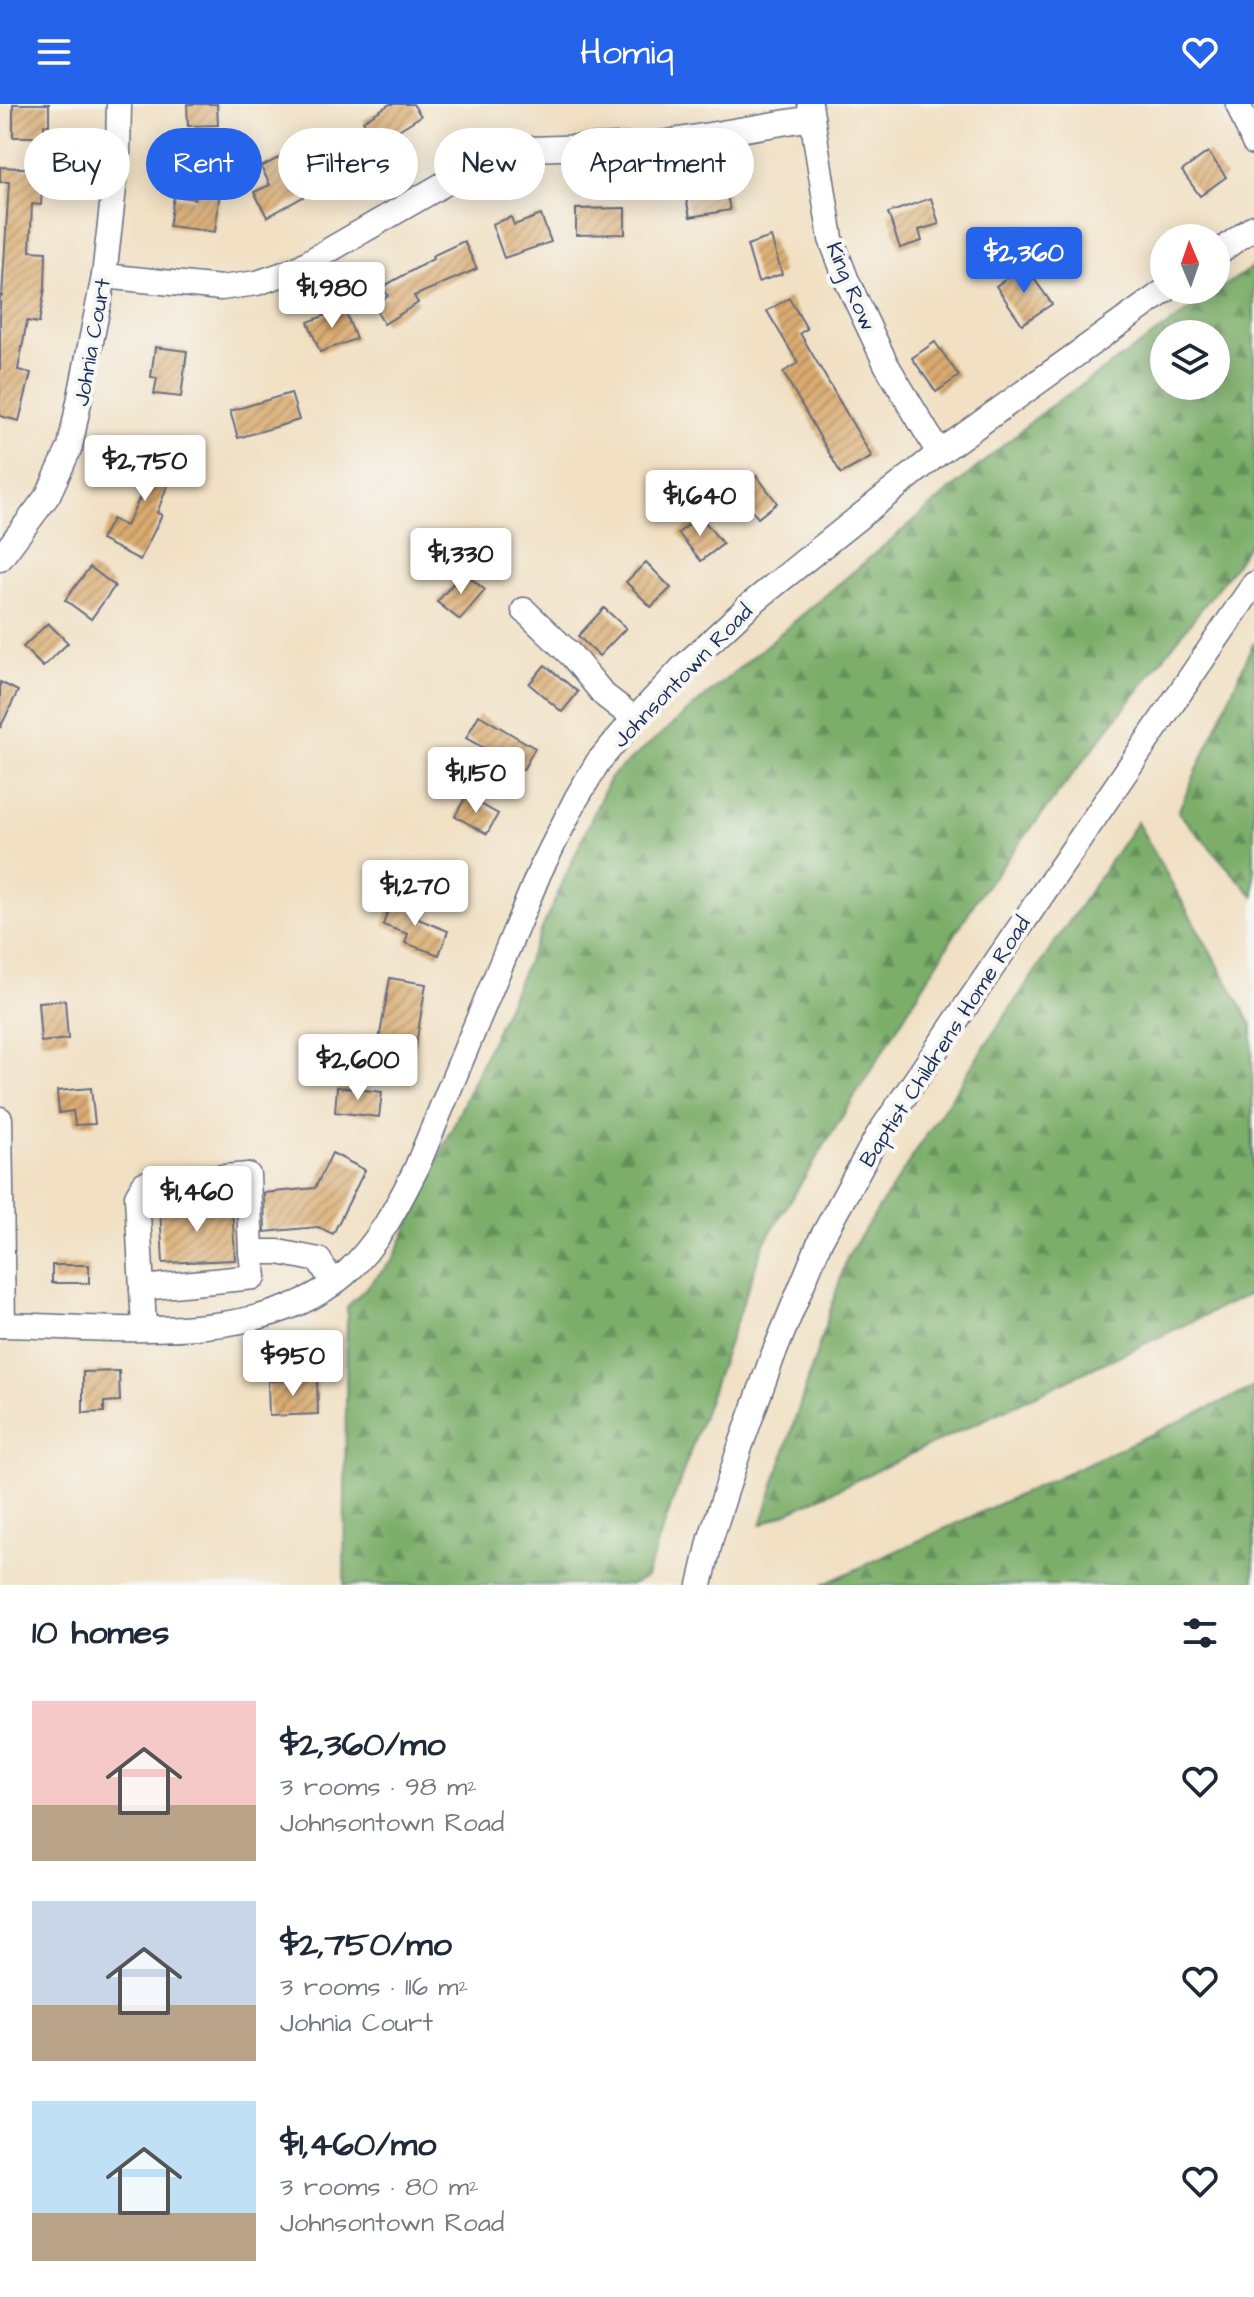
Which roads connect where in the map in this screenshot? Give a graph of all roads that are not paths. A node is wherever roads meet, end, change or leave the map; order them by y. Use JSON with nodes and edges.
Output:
{"nodes":[{"id":1,"x":119,"y":104,"type":"edge"},
{"id":2,"x":1238,"y":104,"type":"edge"},
{"id":3,"x":811,"y":111,"type":"edge"},
{"id":4,"x":1254,"y":143,"type":"edge"},
{"id":5,"x":1254,"y":227,"type":"edge"},
{"id":6,"x":1230,"y":244,"type":"edge"},
{"id":7,"x":104,"y":276,"type":"junction"},
{"id":8,"x":1150,"y":301,"type":"edge"},
{"id":9,"x":939,"y":453,"type":"junction"},
{"id":10,"x":0,"y":559,"type":"edge"},
{"id":11,"x":1254,"y":584,"type":"edge"},
{"id":12,"x":524,"y":610,"type":"dead end"},
{"id":13,"x":635,"y":719,"type":"junction"},
{"id":14,"x":0,"y":1119,"type":"edge"},
{"id":15,"x":251,"y":1252,"type":"junction"},
{"id":16,"x":333,"y":1283,"type":"junction"},
{"id":17,"x":142,"y":1288,"type":"junction"},
{"id":18,"x":1,"y":1325,"type":"edge"},
{"id":19,"x":144,"y":1327,"type":"junction"},
{"id":20,"x":700,"y":1585,"type":"edge"}],
"edges":[{"from":1,"to":7,"type":"street","name":"Johnia Court"},
{"from":2,"to":4,"type":"street"},
{"from":3,"to":7,"type":"street"},
{"from":3,"to":9,"type":"street","name":"King Row"},
{"from":5,"to":6,"type":"street"},
{"from":7,"to":10,"type":"street","name":"Johnia Court"},
{"from":8,"to":9,"type":"street","name":"Johnsontown Road"},
{"from":9,"to":13,"type":"street","name":"Johnsontown Road"},
{"from":11,"to":20,"type":"street","name":"Baptist Childrens Home Road"},
{"from":12,"to":13,"type":"street"},
{"from":13,"to":16,"type":"street","name":"Johnsontown Road"},
{"from":14,"to":18,"type":"street"},
{"from":15,"to":16,"type":"street"},
{"from":15,"to":17,"type":"street"},
{"from":15,"to":17,"type":"street"},
{"from":16,"to":19,"type":"street","name":"Johnsontown Road"},
{"from":17,"to":19,"type":"street"},
{"from":18,"to":19,"type":"street","name":"Johnsontown Road"}]}
